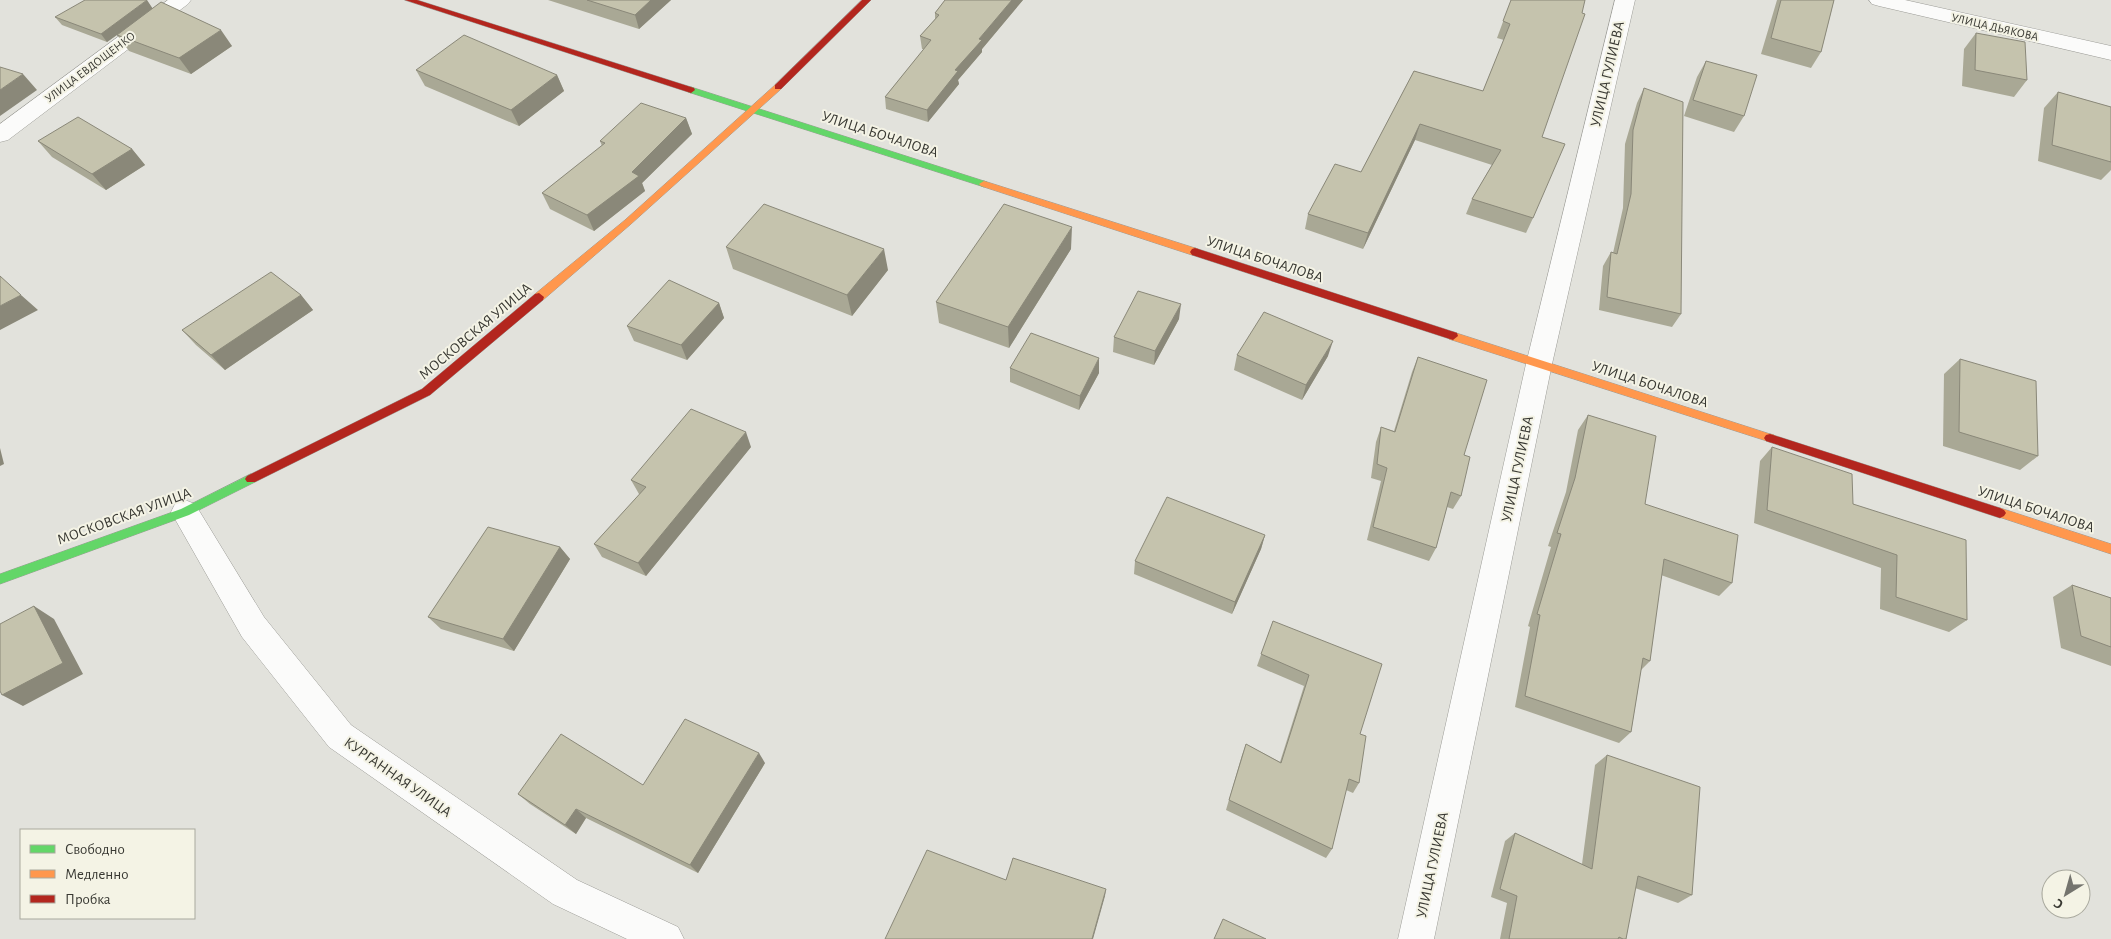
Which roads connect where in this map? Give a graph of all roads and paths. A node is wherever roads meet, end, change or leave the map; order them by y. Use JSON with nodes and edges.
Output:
{"nodes":[{"id":1,"x":181,"y":0,"type":"edge"},
{"id":2,"x":409,"y":0,"type":"edge"},
{"id":3,"x":867,"y":0,"type":"edge"},
{"id":4,"x":1625,"y":0,"type":"edge"},
{"id":5,"x":1879,"y":0,"type":"edge"},
{"id":6,"x":2111,"y":53,"type":"edge"},
{"id":7,"x":755,"y":110,"type":"junction"},
{"id":8,"x":0,"y":135,"type":"edge"},
{"id":9,"x":1539,"y":364,"type":"junction"},
{"id":10,"x":185,"y":512,"type":"junction"},
{"id":11,"x":2111,"y":549,"type":"edge"},
{"id":12,"x":0,"y":579,"type":"edge"},
{"id":13,"x":666,"y":939,"type":"edge"},
{"id":14,"x":1416,"y":939,"type":"edge"}],
"edges":[{"from":1,"to":8,"type":"street","name":"УЛИЦА ЕВДОЩЕНКО"},
{"from":2,"to":7,"type":"street","name":"УЛИЦА БОЧАЛОВА"},
{"from":3,"to":7,"type":"street","name":"МОСКОВСКАЯ УЛИЦА"},
{"from":4,"to":9,"type":"street","name":"УЛИЦА ГУЛИЕВА"},
{"from":5,"to":6,"type":"street","name":"УЛИЦА ДЬЯКОВА"},
{"from":7,"to":9,"type":"street","name":"УЛИЦА БОЧАЛОВА"},
{"from":7,"to":10,"type":"street","name":"МОСКОВСКАЯ УЛИЦА"},
{"from":9,"to":11,"type":"street","name":"УЛИЦА БОЧАЛОВА"},
{"from":9,"to":14,"type":"street","name":"УЛИЦА ГУЛИЕВА"},
{"from":10,"to":12,"type":"street","name":"МОСКОВСКАЯ УЛИЦА"},
{"from":10,"to":13,"type":"street","name":"КУРГАННАЯ УЛИЦА"}]}
